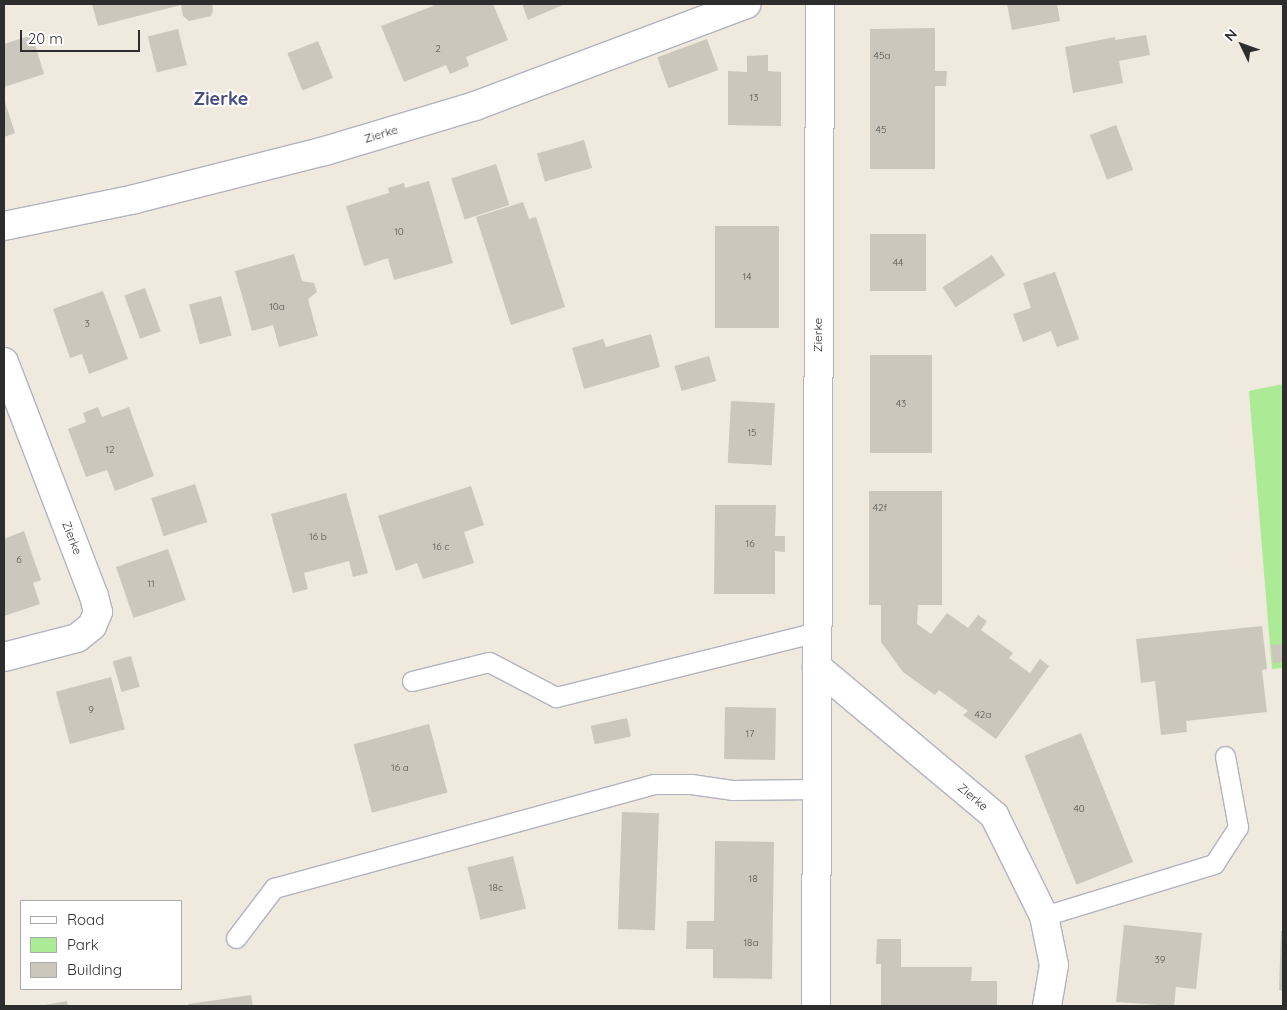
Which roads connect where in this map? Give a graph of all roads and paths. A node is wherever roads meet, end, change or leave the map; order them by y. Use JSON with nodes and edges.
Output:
{"nodes":[{"id":1,"x":746,"y":4,"type":"edge"},
{"id":2,"x":820,"y":4,"type":"edge"},
{"id":3,"x":4,"y":226,"type":"edge"},
{"id":4,"x":4,"y":362,"type":"edge"},
{"id":5,"x":817,"y":632,"type":"junction"},
{"id":6,"x":4,"y":657,"type":"edge"},
{"id":7,"x":817,"y":667,"type":"junction"},
{"id":8,"x":412,"y":681,"type":"dead end"},
{"id":9,"x":1225,"y":756,"type":"dead end"},
{"id":10,"x":816,"y":789,"type":"junction"},
{"id":11,"x":1044,"y":916,"type":"junction"},
{"id":12,"x":236,"y":938,"type":"dead end"},
{"id":13,"x":816,"y":1006,"type":"edge"},
{"id":14,"x":1047,"y":1006,"type":"edge"}],
"edges":[{"from":1,"to":3,"type":"street","name":"Zierke"},
{"from":2,"to":5,"type":"street","name":"Zierke"},
{"from":4,"to":6,"type":"street","name":"Zierke"},
{"from":5,"to":7,"type":"street","name":"Zierke"},
{"from":5,"to":8,"type":"lane"},
{"from":7,"to":10,"type":"street","name":"Zierke"},
{"from":7,"to":11,"type":"street","name":"Zierke"},
{"from":9,"to":11,"type":"lane"},
{"from":10,"to":12,"type":"lane"},
{"from":10,"to":13,"type":"street","name":"Zierke"},
{"from":11,"to":14,"type":"street","name":"Zierke"}]}
